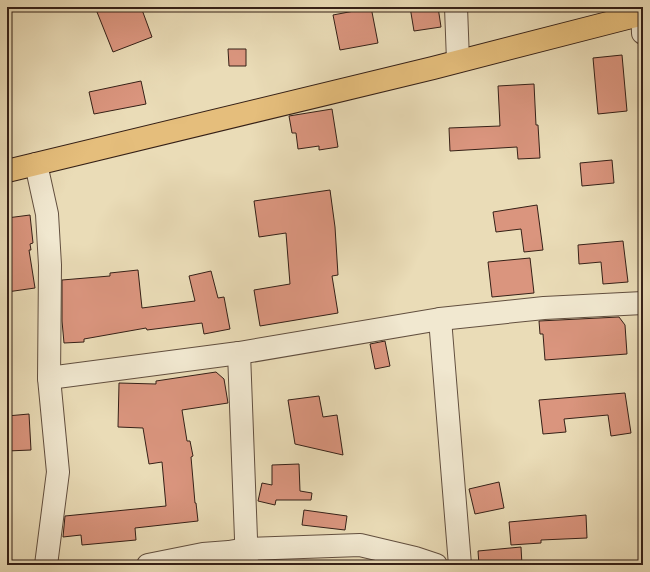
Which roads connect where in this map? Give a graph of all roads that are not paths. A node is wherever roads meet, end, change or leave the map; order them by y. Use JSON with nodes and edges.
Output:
{"nodes":[{"id":1,"x":456,"y":7,"type":"edge"},
{"id":2,"x":642,"y":7,"type":"edge"},
{"id":3,"x":643,"y":14,"type":"edge"},
{"id":4,"x":643,"y":34,"type":"edge"},
{"id":5,"x":458,"y":62,"type":"junction"},
{"id":6,"x":36,"y":164,"type":"junction"},
{"id":7,"x":7,"y":171,"type":"edge"},
{"id":8,"x":643,"y":303,"type":"edge"},
{"id":9,"x":440,"y":319,"type":"junction"},
{"id":10,"x":239,"y":353,"type":"junction"},
{"id":11,"x":49,"y":378,"type":"junction"},
{"id":12,"x":247,"y":557,"type":"edge"},
{"id":13,"x":46,"y":565,"type":"edge"},
{"id":14,"x":148,"y":565,"type":"edge"},
{"id":15,"x":436,"y":565,"type":"edge"},
{"id":16,"x":460,"y":565,"type":"edge"}],
"edges":[{"from":1,"to":5,"type":"street"},
{"from":2,"to":3,"type":"street"},
{"from":3,"to":4,"type":"street"},
{"from":3,"to":5,"type":"main road"},
{"from":5,"to":6,"type":"main road"},
{"from":6,"to":7,"type":"main road"},
{"from":6,"to":11,"type":"street"},
{"from":8,"to":9,"type":"street"},
{"from":9,"to":10,"type":"street"},
{"from":9,"to":16,"type":"street"},
{"from":10,"to":11,"type":"street"},
{"from":10,"to":12,"type":"street"},
{"from":11,"to":13,"type":"street"},
{"from":12,"to":14,"type":"street"},
{"from":12,"to":15,"type":"street"}]}
